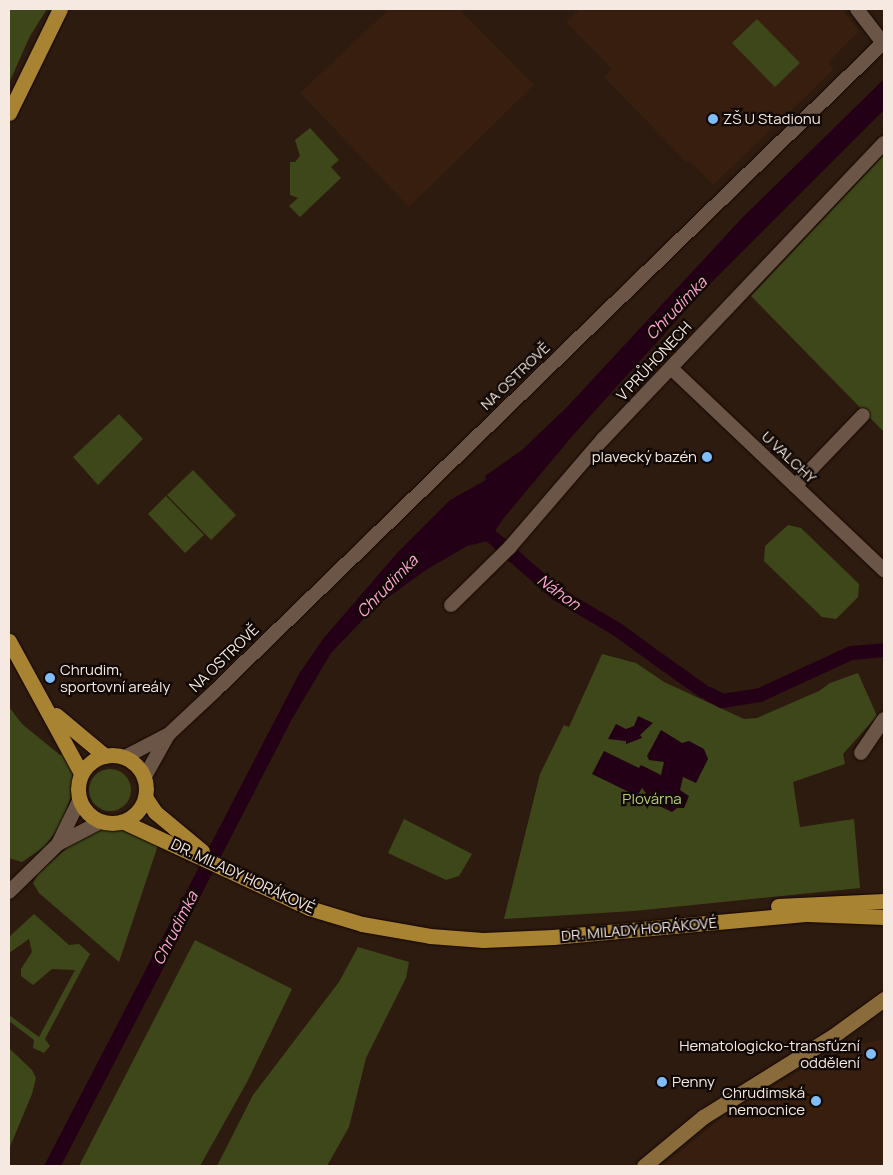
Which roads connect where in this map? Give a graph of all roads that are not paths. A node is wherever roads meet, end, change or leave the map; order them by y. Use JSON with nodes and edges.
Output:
{"nodes":[{"id":1,"x":60,"y":9,"type":"edge"},
{"id":2,"x":857,"y":9,"type":"edge"},
{"id":3,"x":884,"y":42,"type":"edge"},
{"id":4,"x":9,"y":112,"type":"edge"},
{"id":5,"x":884,"y":143,"type":"edge"},
{"id":6,"x":670,"y":368,"type":"junction"},
{"id":7,"x":863,"y":415,"type":"dead end"},
{"id":8,"x":795,"y":486,"type":"junction"},
{"id":9,"x":884,"y":570,"type":"edge"},
{"id":10,"x":451,"y":605,"type":"dead end"},
{"id":11,"x":9,"y":642,"type":"edge"},
{"id":12,"x":48,"y":707,"type":"junction"},
{"id":13,"x":884,"y":719,"type":"edge"},
{"id":14,"x":168,"y":734,"type":"junction"},
{"id":15,"x":861,"y":753,"type":"dead end"},
{"id":16,"x":105,"y":756,"type":"junction"},
{"id":17,"x":125,"y":757,"type":"junction"},
{"id":18,"x":81,"y":773,"type":"junction"},
{"id":19,"x":144,"y":778,"type":"junction"},
{"id":20,"x":145,"y":798,"type":"junction"},
{"id":21,"x":79,"y":801,"type":"junction"},
{"id":22,"x":100,"y":822,"type":"junction"},
{"id":23,"x":124,"y":822,"type":"junction"},
{"id":24,"x":181,"y":841,"type":"junction"},
{"id":25,"x":58,"y":844,"type":"junction"},
{"id":26,"x":9,"y":892,"type":"edge"},
{"id":27,"x":884,"y":901,"type":"edge"},
{"id":28,"x":884,"y":918,"type":"edge"},
{"id":29,"x":395,"y":931,"type":"junction"},
{"id":30,"x":884,"y":999,"type":"edge"},
{"id":31,"x":644,"y":1166,"type":"edge"}],
"edges":[{"from":1,"to":4,"type":"main road"},
{"from":2,"to":3,"type":"street"},
{"from":3,"to":14,"type":"street","name":"NA OSTROVĚ"},
{"from":5,"to":6,"type":"street","name":"V PRŮHONECH"},
{"from":6,"to":8,"type":"street","name":"U VALCHY"},
{"from":6,"to":10,"type":"street","name":"V PRŮHONECH"},
{"from":7,"to":8,"type":"street"},
{"from":8,"to":9,"type":"street","name":"U VALCHY"},
{"from":11,"to":12,"type":"main road"},
{"from":12,"to":16,"type":"main road"},
{"from":12,"to":18,"type":"main road"},
{"from":13,"to":15,"type":"street"},
{"from":14,"to":17,"type":"street","name":"NA OSTROVĚ"},
{"from":14,"to":19,"type":"street","name":"NA OSTROVĚ"},
{"from":16,"to":17,"type":"main road"},
{"from":16,"to":18,"type":"main road"},
{"from":17,"to":19,"type":"main road"},
{"from":18,"to":21,"type":"main road"},
{"from":19,"to":20,"type":"main road"},
{"from":20,"to":23,"type":"main road"},
{"from":20,"to":24,"type":"main road","name":"DR. MILADY HORÁKOVÉ"},
{"from":21,"to":22,"type":"main road"},
{"from":21,"to":25,"type":"street"},
{"from":22,"to":23,"type":"main road"},
{"from":22,"to":25,"type":"street"},
{"from":23,"to":24,"type":"main road","name":"DR. MILADY HORÁKOVÉ"},
{"from":24,"to":29,"type":"main road","name":"DR. MILADY HORÁKOVÉ"},
{"from":25,"to":26,"type":"street"},
{"from":27,"to":29,"type":"main road","name":"DR. MILADY HORÁKOVÉ"},
{"from":28,"to":29,"type":"main road","name":"DR. MILADY HORÁKOVÉ"},
{"from":30,"to":31,"type":"street"}]}
